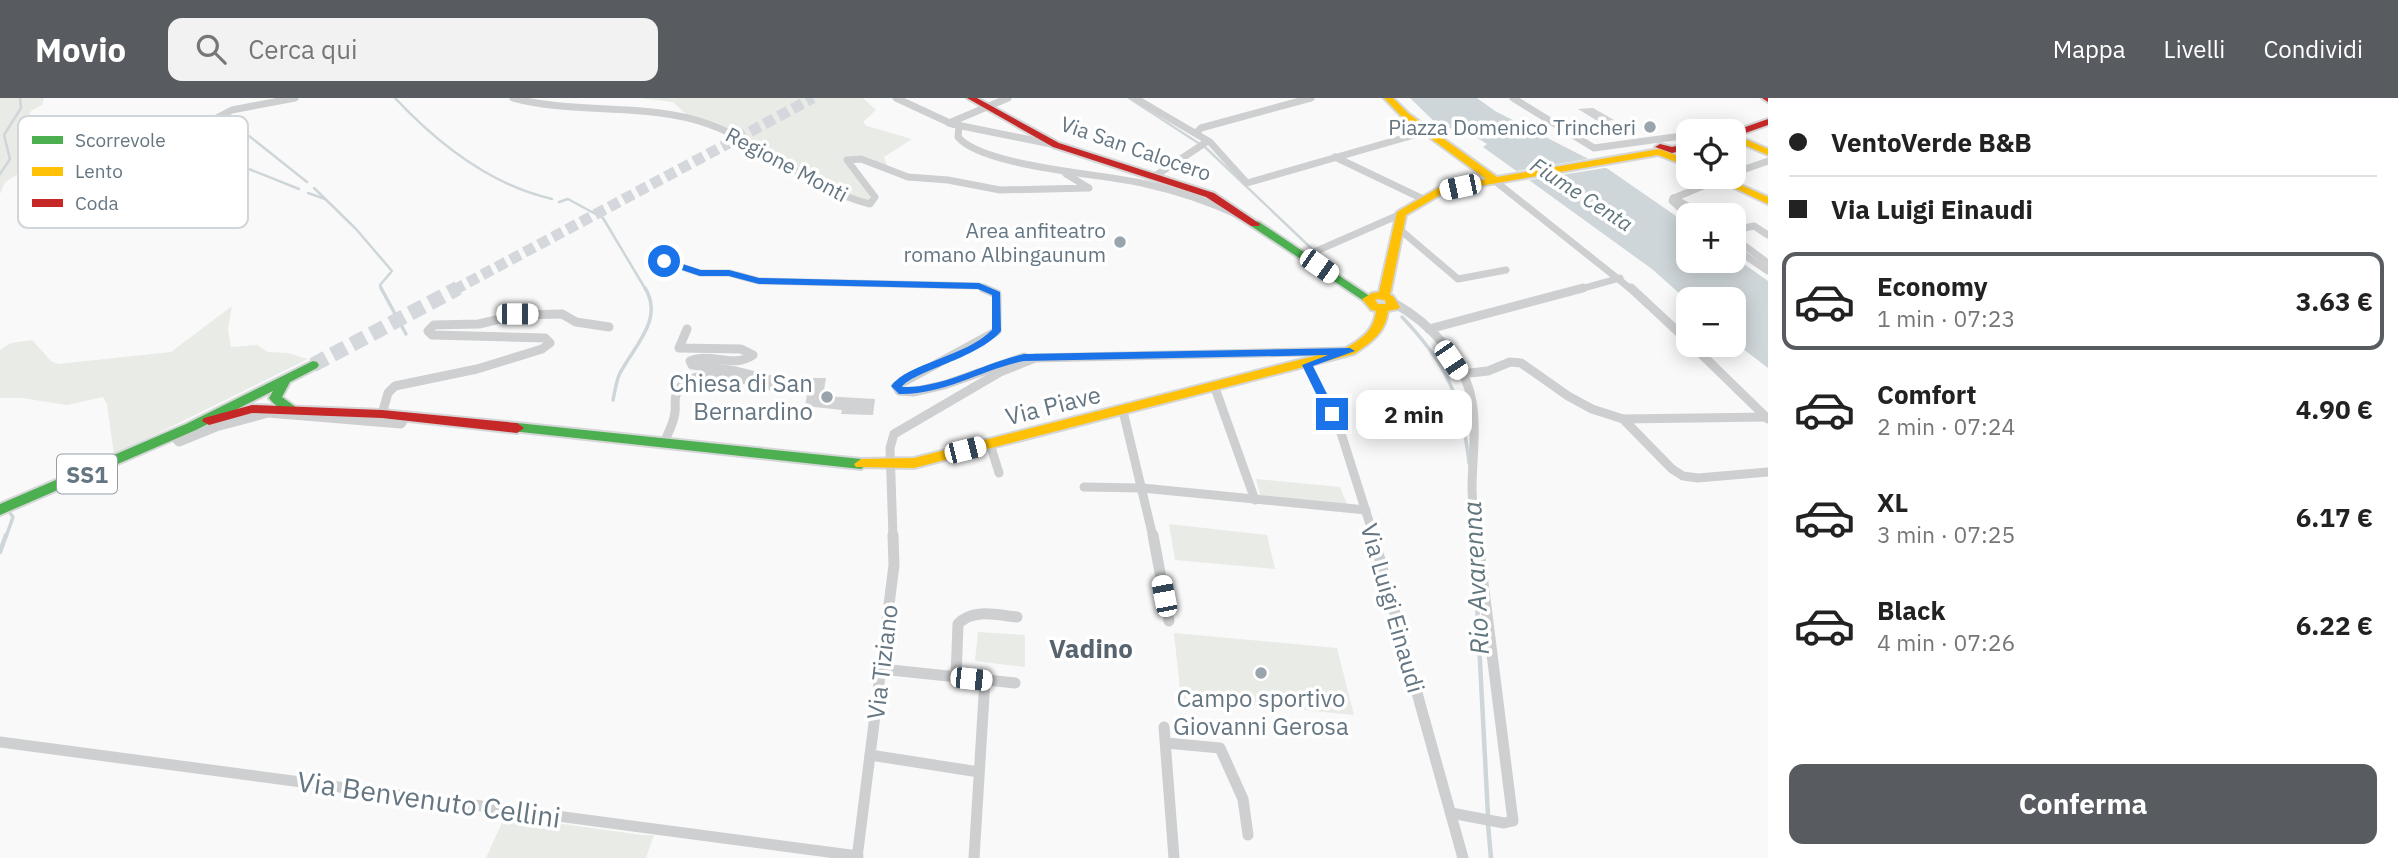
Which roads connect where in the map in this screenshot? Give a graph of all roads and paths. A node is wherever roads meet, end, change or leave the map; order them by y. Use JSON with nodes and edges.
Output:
{"nodes":[{"id":1,"x":295,"y":98,"type":"edge"},
{"id":2,"x":513,"y":98,"type":"edge"},
{"id":3,"x":896,"y":98,"type":"edge"},
{"id":4,"x":971,"y":98,"type":"edge"},
{"id":5,"x":1008,"y":98,"type":"edge"},
{"id":6,"x":1135,"y":98,"type":"edge"},
{"id":7,"x":1311,"y":98,"type":"edge"},
{"id":8,"x":1388,"y":98,"type":"edge"},
{"id":9,"x":1513,"y":98,"type":"edge"},
{"id":10,"x":986,"y":107,"type":"junction"},
{"id":11,"x":220,"y":116,"type":"edge"},
{"id":12,"x":949,"y":122,"type":"junction"},
{"id":13,"x":1768,"y":122,"type":"edge"},
{"id":14,"x":959,"y":126,"type":"junction"},
{"id":15,"x":1428,"y":131,"type":"junction"},
{"id":16,"x":1746,"y":132,"type":"edge"},
{"id":17,"x":1196,"y":133,"type":"junction"},
{"id":18,"x":1676,"y":142,"type":"edge"},
{"id":19,"x":1746,"y":142,"type":"edge"},
{"id":20,"x":1205,"y":143,"type":"dead end"},
{"id":21,"x":1056,"y":145,"type":"junction"},
{"id":22,"x":1676,"y":147,"type":"edge"},
{"id":23,"x":1662,"y":149,"type":"junction"},
{"id":24,"x":1768,"y":152,"type":"edge"},
{"id":25,"x":1335,"y":157,"type":"junction"},
{"id":26,"x":1676,"y":157,"type":"edge"},
{"id":27,"x":1768,"y":161,"type":"edge"},
{"id":28,"x":1746,"y":169,"type":"edge"},
{"id":29,"x":1069,"y":172,"type":"junction"},
{"id":30,"x":1155,"y":176,"type":"junction"},
{"id":31,"x":1502,"y":180,"type":"junction"},
{"id":32,"x":1693,"y":189,"type":"edge"},
{"id":33,"x":1743,"y":189,"type":"edge"},
{"id":34,"x":1674,"y":198,"type":"junction"},
{"id":35,"x":1423,"y":199,"type":"junction"},
{"id":36,"x":1768,"y":201,"type":"edge"},
{"id":37,"x":1683,"y":203,"type":"edge"},
{"id":38,"x":1676,"y":205,"type":"edge"},
{"id":39,"x":1242,"y":215,"type":"junction"},
{"id":40,"x":1399,"y":221,"type":"junction"},
{"id":41,"x":1746,"y":228,"type":"edge"},
{"id":42,"x":1768,"y":235,"type":"edge"},
{"id":43,"x":1746,"y":247,"type":"edge"},
{"id":44,"x":1305,"y":256,"type":"junction"},
{"id":45,"x":1746,"y":256,"type":"edge"},
{"id":46,"x":664,"y":261,"type":"dead end"},
{"id":47,"x":1768,"y":263,"type":"edge"},
{"id":48,"x":1506,"y":270,"type":"dead end"},
{"id":49,"x":1768,"y":271,"type":"edge"},
{"id":50,"x":1620,"y":278,"type":"junction"},
{"id":51,"x":1387,"y":303,"type":"junction"},
{"id":52,"x":609,"y":327,"type":"dead end"},
{"id":53,"x":687,"y":329,"type":"dead end"},
{"id":54,"x":1429,"y":329,"type":"junction"},
{"id":55,"x":1676,"y":330,"type":"edge"},
{"id":56,"x":1350,"y":351,"type":"junction"},
{"id":57,"x":1704,"y":357,"type":"edge"},
{"id":58,"x":1035,"y":358,"type":"junction"},
{"id":59,"x":313,"y":365,"type":"tunnel mouth"},
{"id":60,"x":1307,"y":365,"type":"junction"},
{"id":61,"x":1461,"y":374,"type":"junction"},
{"id":62,"x":285,"y":380,"type":"junction"},
{"id":63,"x":1215,"y":388,"type":"junction"},
{"id":64,"x":295,"y":409,"type":"junction"},
{"id":65,"x":1123,"y":411,"type":"junction"},
{"id":66,"x":382,"y":414,"type":"junction"},
{"id":67,"x":406,"y":416,"type":"junction"},
{"id":68,"x":1767,"y":418,"type":"edge"},
{"id":69,"x":1623,"y":419,"type":"junction"},
{"id":70,"x":191,"y":427,"type":"junction"},
{"id":71,"x":173,"y":435,"type":"junction"},
{"id":72,"x":664,"y":443,"type":"junction"},
{"id":73,"x":990,"y":444,"type":"junction"},
{"id":74,"x":892,"y":465,"type":"junction"},
{"id":75,"x":1768,"y":472,"type":"edge"},
{"id":76,"x":999,"y":473,"type":"dead end"},
{"id":77,"x":1084,"y":487,"type":"dead end"},
{"id":78,"x":1142,"y":488,"type":"junction"},
{"id":79,"x":1255,"y":500,"type":"junction"},
{"id":80,"x":0,"y":510,"type":"edge"},
{"id":81,"x":1366,"y":510,"type":"junction"},
{"id":82,"x":1017,"y":617,"type":"dead end"},
{"id":83,"x":1169,"y":621,"type":"dead end"},
{"id":84,"x":881,"y":669,"type":"junction"},
{"id":85,"x":956,"y":677,"type":"junction"},
{"id":86,"x":985,"y":680,"type":"junction"},
{"id":87,"x":1015,"y":683,"type":"dead end"},
{"id":88,"x":1164,"y":727,"type":"dead end"},
{"id":89,"x":0,"y":742,"type":"edge"},
{"id":90,"x":1166,"y":743,"type":"junction"},
{"id":91,"x":870,"y":755,"type":"junction"},
{"id":92,"x":979,"y":772,"type":"junction"},
{"id":93,"x":1457,"y":814,"type":"junction"},
{"id":94,"x":1248,"y":835,"type":"dead end"},
{"id":95,"x":857,"y":857,"type":"edge"},
{"id":96,"x":974,"y":858,"type":"edge"},
{"id":97,"x":1174,"y":858,"type":"edge"},
{"id":98,"x":1464,"y":858,"type":"edge"}],
"edges":[{"from":1,"to":11,"type":"street"},
{"from":2,"to":29,"type":"street","name":"Regione Monti"},
{"from":3,"to":12,"type":"street"},
{"from":4,"to":10,"type":"main road","name":"Via San Calocero"},
{"from":5,"to":10,"type":"street"},
{"from":6,"to":17,"type":"street"},
{"from":7,"to":17,"type":"street"},
{"from":8,"to":15,"type":"main road"},
{"from":9,"to":23,"type":"street"},
{"from":10,"to":12,"type":"street"},
{"from":10,"to":21,"type":"main road","name":"Via San Calocero"},
{"from":12,"to":14,"type":"street"},
{"from":13,"to":16,"type":"main road"},
{"from":14,"to":21,"type":"street"},
{"from":14,"to":29,"type":"street"},
{"from":15,"to":25,"type":"street"},
{"from":15,"to":31,"type":"main road"},
{"from":17,"to":25,"type":"street"},
{"from":18,"to":23,"type":"street"},
{"from":19,"to":24,"type":"main road"},
{"from":20,"to":30,"type":"street"},
{"from":21,"to":30,"type":"main road","name":"Via San Calocero"},
{"from":22,"to":23,"type":"main road"},
{"from":23,"to":26,"type":"main road"},
{"from":23,"to":31,"type":"main road"},
{"from":25,"to":35,"type":"street"},
{"from":27,"to":28,"type":"street"},
{"from":29,"to":39,"type":"street"},
{"from":30,"to":39,"type":"main road","name":"Via San Calocero"},
{"from":31,"to":35,"type":"main road"},
{"from":31,"to":50,"type":"street"},
{"from":32,"to":34,"type":"street"},
{"from":33,"to":36,"type":"main road"},
{"from":34,"to":37,"type":"street"},
{"from":34,"to":38,"type":"street"},
{"from":35,"to":40,"type":"main road"},
{"from":39,"to":44,"type":"main road","name":"Via San Calocero"},
{"from":40,"to":44,"type":"street"},
{"from":40,"to":48,"type":"street"},
{"from":40,"to":51,"type":"main road","name":"Via Piave"},
{"from":41,"to":42,"type":"street"},
{"from":43,"to":47,"type":"street"},
{"from":44,"to":51,"type":"main road","name":"Via San Calocero"},
{"from":45,"to":49,"type":"street"},
{"from":46,"to":58,"type":"street"},
{"from":50,"to":54,"type":"street"},
{"from":50,"to":55,"type":"street"},
{"from":51,"to":54,"type":"street"},
{"from":51,"to":56,"type":"main road","name":"Via Piave"},
{"from":52,"to":66,"type":"street"},
{"from":53,"to":72,"type":"street"},
{"from":54,"to":61,"type":"street"},
{"from":56,"to":58,"type":"street"},
{"from":56,"to":60,"type":"main road","name":"Via Piave"},
{"from":57,"to":68,"type":"street"},
{"from":58,"to":74,"type":"street","name":"Via Tiziano"},
{"from":59,"to":62,"type":"main road","number":"SS1"},
{"from":60,"to":63,"type":"main road","name":"Via Piave"},
{"from":60,"to":81,"type":"street","name":"Via Luigi Einaudi"},
{"from":61,"to":69,"type":"street"},
{"from":61,"to":93,"type":"street"},
{"from":62,"to":64,"type":"main road"},
{"from":62,"to":70,"type":"main road","number":"SS1"},
{"from":63,"to":65,"type":"main road","name":"Via Piave"},
{"from":63,"to":79,"type":"street"},
{"from":64,"to":66,"type":"main road","name":"Via Piave"},
{"from":64,"to":70,"type":"main road","name":"Via Piave"},
{"from":65,"to":73,"type":"main road","name":"Via Piave"},
{"from":65,"to":78,"type":"street"},
{"from":66,"to":67,"type":"main road","name":"Via Piave"},
{"from":67,"to":71,"type":"street"},
{"from":67,"to":72,"type":"main road","name":"Via Piave"},
{"from":68,"to":69,"type":"street"},
{"from":69,"to":75,"type":"street"},
{"from":70,"to":71,"type":"main road","number":"SS1"},
{"from":71,"to":80,"type":"main road","number":"SS1"},
{"from":72,"to":74,"type":"main road","name":"Via Piave"},
{"from":73,"to":74,"type":"main road","name":"Via Piave"},
{"from":73,"to":76,"type":"street"},
{"from":74,"to":84,"type":"street","name":"Via Tiziano"},
{"from":77,"to":78,"type":"street"},
{"from":78,"to":79,"type":"street"},
{"from":78,"to":83,"type":"street"},
{"from":79,"to":81,"type":"street"},
{"from":81,"to":93,"type":"street","name":"Via Luigi Einaudi"},
{"from":82,"to":85,"type":"street"},
{"from":84,"to":85,"type":"street"},
{"from":84,"to":91,"type":"street","name":"Via Tiziano"},
{"from":85,"to":86,"type":"street"},
{"from":86,"to":87,"type":"street"},
{"from":86,"to":92,"type":"street"},
{"from":88,"to":90,"type":"street"},
{"from":89,"to":95,"type":"street","name":"Via Benvenuto Cellini"},
{"from":90,"to":94,"type":"street"},
{"from":90,"to":97,"type":"street"},
{"from":91,"to":92,"type":"street"},
{"from":91,"to":95,"type":"street","name":"Via Tiziano"},
{"from":92,"to":96,"type":"street"},
{"from":93,"to":98,"type":"street","name":"Via Luigi Einaudi"}]}
